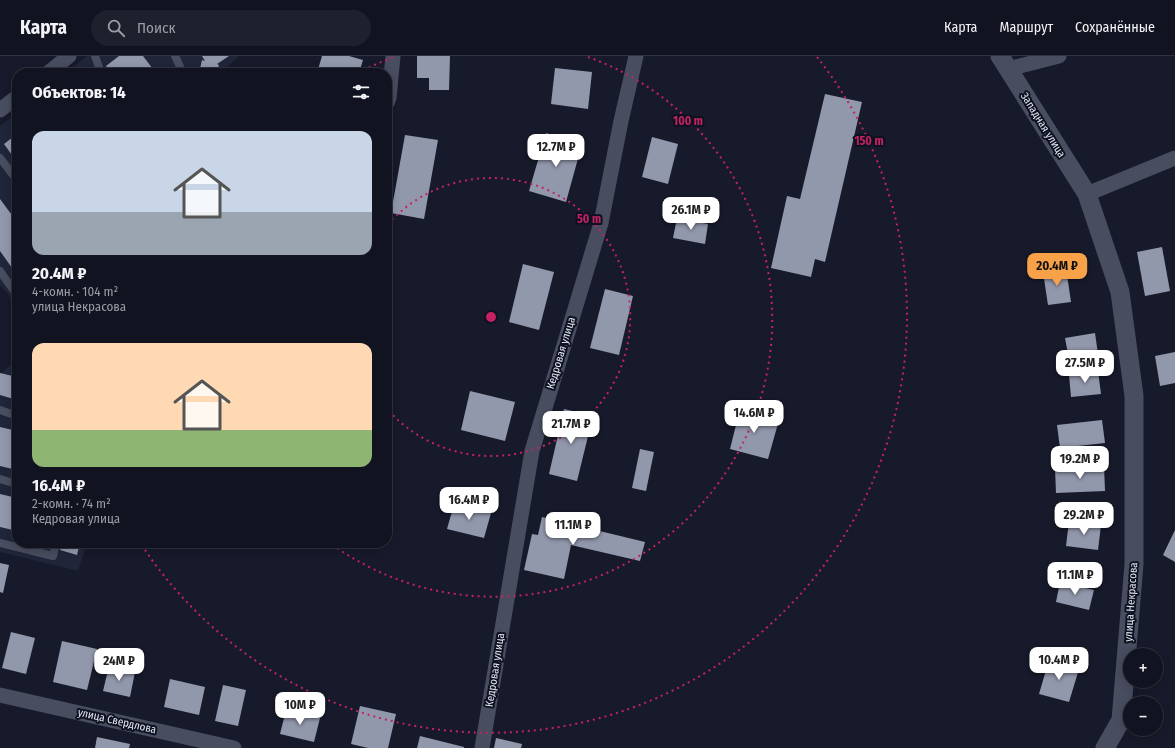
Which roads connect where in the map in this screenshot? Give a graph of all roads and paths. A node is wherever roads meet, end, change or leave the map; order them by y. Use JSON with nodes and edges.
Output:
{"nodes":[{"id":1,"x":69,"y":56,"type":"edge"},
{"id":2,"x":95,"y":56,"type":"edge"},
{"id":3,"x":175,"y":56,"type":"edge"},
{"id":4,"x":393,"y":56,"type":"edge"},
{"id":5,"x":636,"y":56,"type":"edge"},
{"id":6,"x":1059,"y":56,"type":"edge"},
{"id":7,"x":1004,"y":63,"type":"edge"},
{"id":8,"x":54,"y":68,"type":"edge"},
{"id":9,"x":99,"y":68,"type":"edge"},
{"id":10,"x":181,"y":68,"type":"edge"},
{"id":11,"x":392,"y":68,"type":"edge"},
{"id":12,"x":12,"y":101,"type":"edge"},
{"id":13,"x":0,"y":110,"type":"edge"},
{"id":14,"x":0,"y":158,"type":"edge"},
{"id":15,"x":1175,"y":158,"type":"edge"},
{"id":16,"x":12,"y":174,"type":"edge"},
{"id":17,"x":1087,"y":194,"type":"junction"},
{"id":18,"x":0,"y":271,"type":"edge"},
{"id":19,"x":12,"y":288,"type":"edge"},
{"id":20,"x":0,"y":410,"type":"edge"},
{"id":21,"x":12,"y":414,"type":"edge"},
{"id":22,"x":0,"y":479,"type":"edge"},
{"id":23,"x":12,"y":483,"type":"edge"},
{"id":24,"x":0,"y":543,"type":"edge"},
{"id":25,"x":12,"y":546,"type":"edge"},
{"id":26,"x":20,"y":548,"type":"edge"},
{"id":27,"x":55,"y":548,"type":"edge"},
{"id":28,"x":0,"y":695,"type":"edge"},
{"id":29,"x":234,"y":748,"type":"edge"},
{"id":30,"x":482,"y":748,"type":"edge"},
{"id":31,"x":1104,"y":748,"type":"edge"}],
"edges":[{"from":1,"to":8,"type":"street"},
{"from":2,"to":9,"type":"lane"},
{"from":3,"to":10,"type":"lane"},
{"from":4,"to":11,"type":"street"},
{"from":5,"to":30,"type":"street","name":"Кедровая улица"},
{"from":6,"to":7,"type":"street"},
{"from":7,"to":17,"type":"street","name":"Западная улица"},
{"from":12,"to":13,"type":"street"},
{"from":14,"to":16,"type":"lane"},
{"from":15,"to":17,"type":"street"},
{"from":17,"to":31,"type":"street","name":"улица Некрасова"},
{"from":18,"to":19,"type":"lane"},
{"from":20,"to":21,"type":"lane"},
{"from":22,"to":23,"type":"lane"},
{"from":24,"to":25,"type":"lane"},
{"from":26,"to":27,"type":"lane"},
{"from":28,"to":29,"type":"street","name":"улица Свердлова"}]}
